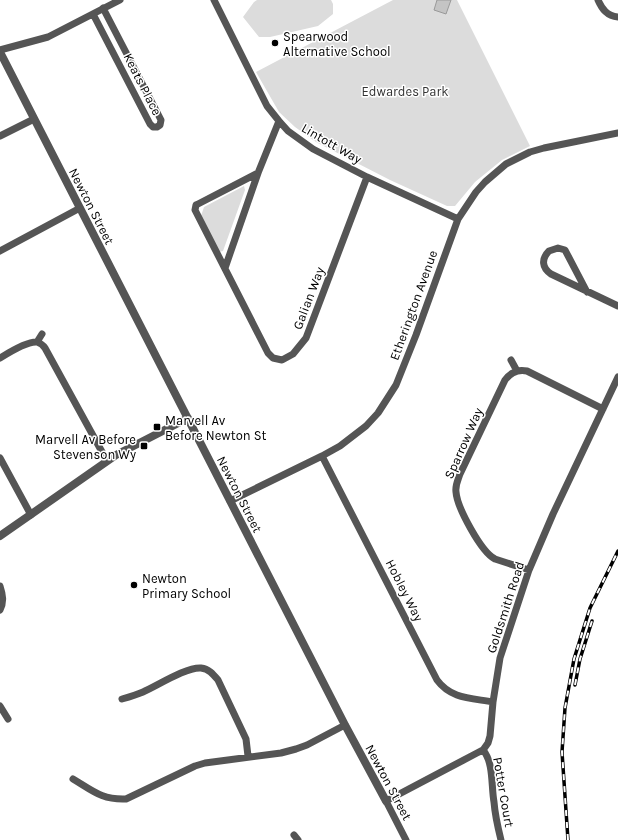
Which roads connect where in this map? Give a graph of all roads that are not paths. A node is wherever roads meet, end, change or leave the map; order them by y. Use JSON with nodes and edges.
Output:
{"nodes":[{"id":1,"x":120,"y":0,"type":"edge"},
{"id":2,"x":214,"y":0,"type":"edge"},
{"id":3,"x":598,"y":0,"type":"edge"},
{"id":4,"x":103,"y":8,"type":"junction"},
{"id":5,"x":93,"y":14,"type":"junction"},
{"id":6,"x":618,"y":17,"type":"edge"},
{"id":7,"x":0,"y":51,"type":"edge"},
{"id":8,"x":34,"y":119,"type":"junction"},
{"id":9,"x":279,"y":121,"type":"junction"},
{"id":10,"x":618,"y":133,"type":"edge"},
{"id":11,"x":0,"y":136,"type":"edge"},
{"id":12,"x":258,"y":173,"type":"junction"},
{"id":13,"x":367,"y":177,"type":"junction"},
{"id":14,"x":80,"y":208,"type":"junction"},
{"id":15,"x":458,"y":219,"type":"junction"},
{"id":16,"x":0,"y":251,"type":"edge"},
{"id":17,"x":225,"y":268,"type":"junction"},
{"id":18,"x":587,"y":292,"type":"junction"},
{"id":19,"x":618,"y":306,"type":"edge"},
{"id":20,"x":42,"y":334,"type":"dead end"},
{"id":21,"x":38,"y":342,"type":"junction"},
{"id":22,"x":0,"y":358,"type":"edge"},
{"id":23,"x":511,"y":360,"type":"dead end"},
{"id":24,"x":517,"y":371,"type":"junction"},
{"id":25,"x":618,"y":377,"type":"edge"},
{"id":26,"x":603,"y":409,"type":"junction"},
{"id":27,"x":188,"y":418,"type":"junction"},
{"id":28,"x":322,"y":456,"type":"junction"},
{"id":29,"x":0,"y":458,"type":"edge"},
{"id":30,"x":107,"y":461,"type":"junction"},
{"id":31,"x":230,"y":501,"type":"junction"},
{"id":32,"x":31,"y":515,"type":"junction"},
{"id":33,"x":0,"y":536,"type":"edge"},
{"id":34,"x":529,"y":570,"type":"junction"},
{"id":35,"x":0,"y":586,"type":"edge"},
{"id":36,"x":0,"y":610,"type":"edge"},
{"id":37,"x":122,"y":699,"type":"dead end"},
{"id":38,"x":493,"y":702,"type":"junction"},
{"id":39,"x":0,"y":706,"type":"edge"},
{"id":40,"x":8,"y":719,"type":"dead end"},
{"id":41,"x":345,"y":725,"type":"junction"},
{"id":42,"x":483,"y":750,"type":"junction"},
{"id":43,"x":248,"y":756,"type":"junction"},
{"id":44,"x":73,"y":779,"type":"dead end"},
{"id":45,"x":386,"y":801,"type":"junction"},
{"id":46,"x":406,"y":840,"type":"edge"},
{"id":47,"x":501,"y":840,"type":"edge"}],
"edges":[{"from":1,"to":4,"type":"street"},
{"from":2,"to":9,"type":"street","name":"Lintott Way"},
{"from":3,"to":6,"type":"street"},
{"from":4,"to":5,"type":"street"},
{"from":4,"to":5,"type":"street","name":"Keats Place"},
{"from":5,"to":7,"type":"street"},
{"from":7,"to":8,"type":"street","name":"Newton Street"},
{"from":8,"to":11,"type":"street"},
{"from":8,"to":14,"type":"street","name":"Newton Street"},
{"from":9,"to":12,"type":"street"},
{"from":9,"to":13,"type":"street","name":"Lintott Way"},
{"from":10,"to":15,"type":"street","name":"Etherington Avenue"},
{"from":12,"to":17,"type":"street"},
{"from":12,"to":17,"type":"street","name":"Galian Way"},
{"from":13,"to":15,"type":"street","name":"Lintott Way"},
{"from":13,"to":17,"type":"street","name":"Galian Way"},
{"from":14,"to":16,"type":"street"},
{"from":14,"to":27,"type":"street","name":"Newton Street"},
{"from":15,"to":28,"type":"street","name":"Etherington Avenue"},
{"from":18,"to":18,"type":"street"},
{"from":18,"to":19,"type":"street"},
{"from":20,"to":21,"type":"street"},
{"from":21,"to":22,"type":"street"},
{"from":21,"to":30,"type":"street"},
{"from":23,"to":24,"type":"street"},
{"from":24,"to":26,"type":"street"},
{"from":24,"to":34,"type":"street","name":"Sparrow Way"},
{"from":25,"to":26,"type":"street","name":"Goldsmith Road"},
{"from":26,"to":34,"type":"street","name":"Goldsmith Road"},
{"from":27,"to":30,"type":"street"},
{"from":27,"to":31,"type":"street","name":"Newton Street"},
{"from":28,"to":31,"type":"street","name":"Etherington Avenue"},
{"from":28,"to":38,"type":"street","name":"Hobley Way"},
{"from":29,"to":32,"type":"street"},
{"from":30,"to":32,"type":"street"},
{"from":31,"to":41,"type":"street","name":"Newton Street"},
{"from":32,"to":33,"type":"street"},
{"from":34,"to":38,"type":"street","name":"Goldsmith Road"},
{"from":35,"to":36,"type":"street"},
{"from":37,"to":43,"type":"street"},
{"from":38,"to":42,"type":"street","name":"Goldsmith Road"},
{"from":39,"to":40,"type":"street"},
{"from":41,"to":43,"type":"street"},
{"from":41,"to":45,"type":"street","name":"Newton Street"},
{"from":42,"to":45,"type":"street"},
{"from":42,"to":47,"type":"street","name":"Potter Court"},
{"from":43,"to":44,"type":"street"},
{"from":45,"to":46,"type":"street","name":"Newton Street"}]}
